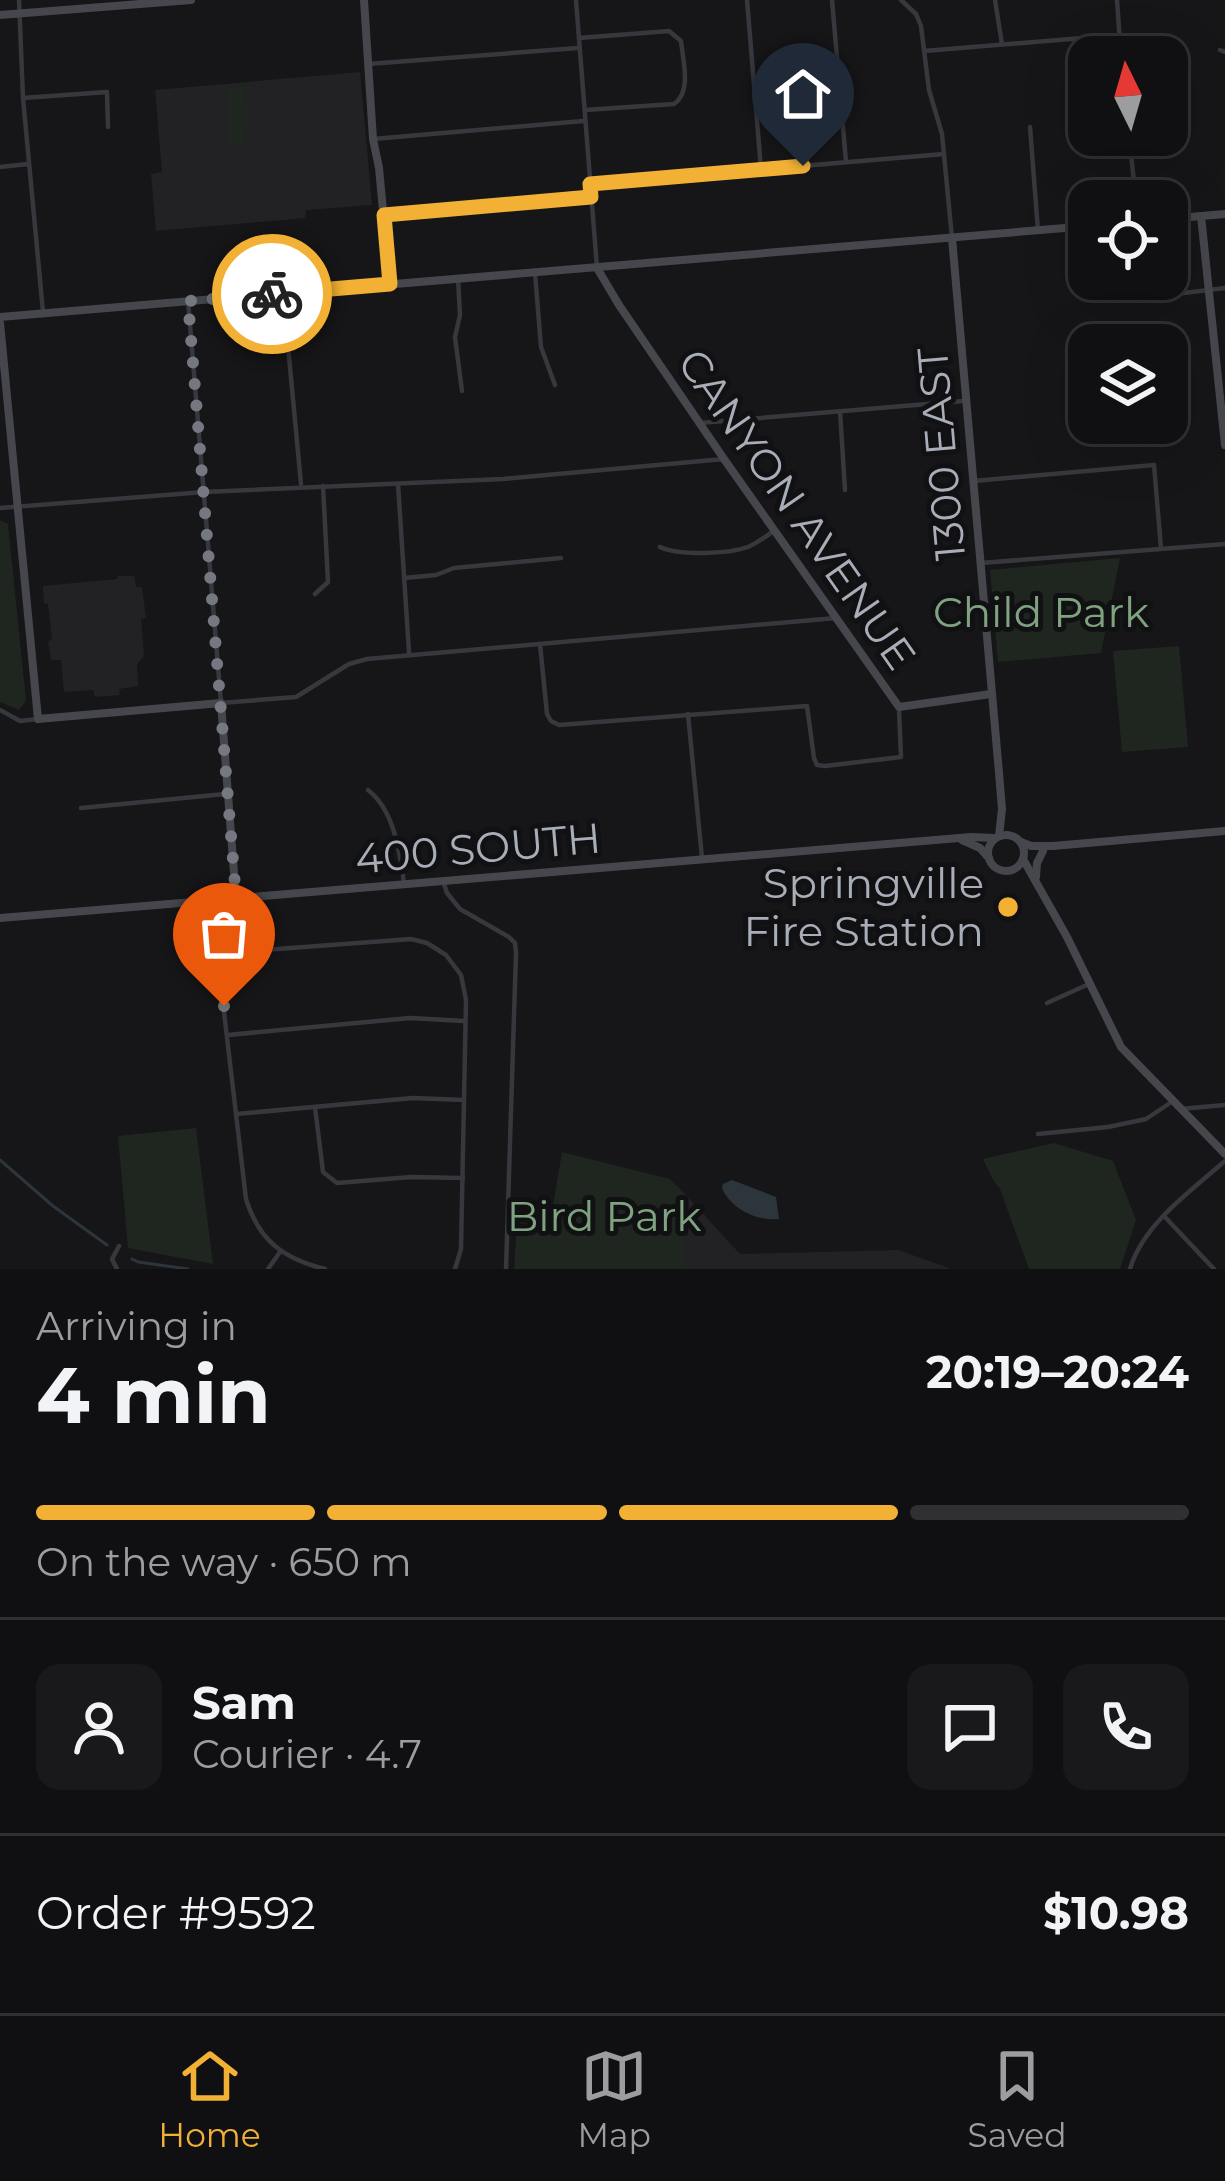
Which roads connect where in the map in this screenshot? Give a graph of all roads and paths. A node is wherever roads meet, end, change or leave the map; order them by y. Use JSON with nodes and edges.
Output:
{"nodes":[{"id":1,"x":19,"y":0,"type":"edge"},
{"id":2,"x":191,"y":0,"type":"edge"},
{"id":3,"x":364,"y":0,"type":"edge"},
{"id":4,"x":575,"y":0,"type":"edge"},
{"id":5,"x":747,"y":0,"type":"edge"},
{"id":6,"x":832,"y":0,"type":"edge"},
{"id":7,"x":995,"y":0,"type":"edge"},
{"id":8,"x":1117,"y":0,"type":"edge"},
{"id":9,"x":150,"y":2,"type":"edge"},
{"id":10,"x":904,"y":3,"type":"edge"},
{"id":11,"x":18,"y":14,"type":"junction"},
{"id":12,"x":0,"y":15,"type":"edge"},
{"id":13,"x":1119,"y":35,"type":"joint"},
{"id":14,"x":579,"y":38,"type":"junction"},
{"id":15,"x":1002,"y":44,"type":"junction"},
{"id":16,"x":579,"y":48,"type":"junction"},
{"id":17,"x":924,"y":51,"type":"junction"},
{"id":18,"x":368,"y":64,"type":"junction"},
{"id":19,"x":22,"y":98,"type":"junction"},
{"id":20,"x":583,"y":111,"type":"junction"},
{"id":21,"x":584,"y":121,"type":"junction"},
{"id":22,"x":108,"y":127,"type":"dead end"},
{"id":23,"x":1030,"y":127,"type":"dead end"},
{"id":24,"x":374,"y":139,"type":"junction"},
{"id":25,"x":944,"y":154,"type":"junction"},
{"id":26,"x":846,"y":162,"type":"junction"},
{"id":27,"x":28,"y":164,"type":"junction"},
{"id":28,"x":0,"y":166,"type":"edge"},
{"id":29,"x":761,"y":169,"type":"junction"},
{"id":30,"x":590,"y":184,"type":"junction"},
{"id":31,"x":591,"y":197,"type":"junction"},
{"id":32,"x":1225,"y":214,"type":"edge"},
{"id":33,"x":384,"y":215,"type":"junction"},
{"id":34,"x":1201,"y":216,"type":"junction"},
{"id":35,"x":1188,"y":217,"type":"edge"},
{"id":36,"x":1068,"y":228,"type":"edge"},
{"id":37,"x":1038,"y":231,"type":"junction"},
{"id":38,"x":952,"y":238,"type":"junction"},
{"id":39,"x":596,"y":268,"type":"junction"},
{"id":40,"x":535,"y":273,"type":"junction"},
{"id":41,"x":458,"y":279,"type":"junction"},
{"id":42,"x":390,"y":284,"type":"junction"},
{"id":43,"x":1225,"y":288,"type":"edge"},
{"id":44,"x":1208,"y":290,"type":"junction"},
{"id":45,"x":283,"y":293,"type":"junction"},
{"id":46,"x":188,"y":301,"type":"junction"},
{"id":47,"x":1154,"y":302,"type":"dead end"},
{"id":48,"x":43,"y":312,"type":"junction"},
{"id":49,"x":0,"y":320,"type":"edge"},
{"id":50,"x":555,"y":385,"type":"dead end"},
{"id":51,"x":462,"y":391,"type":"dead end"},
{"id":52,"x":967,"y":401,"type":"junction"},
{"id":53,"x":4,"y":411,"type":"edge"},
{"id":54,"x":840,"y":411,"type":"junction"},
{"id":55,"x":700,"y":423,"type":"junction"},
{"id":56,"x":1225,"y":446,"type":"edge"},
{"id":57,"x":724,"y":459,"type":"junction"},
{"id":58,"x":974,"y":481,"type":"junction"},
{"id":59,"x":398,"y":484,"type":"junction"},
{"id":60,"x":323,"y":486,"type":"junction"},
{"id":61,"x":301,"y":487,"type":"junction"},
{"id":62,"x":845,"y":490,"type":"dead end"},
{"id":63,"x":204,"y":492,"type":"junction"},
{"id":64,"x":17,"y":506,"type":"junction"},
{"id":65,"x":0,"y":508,"type":"edge"},
{"id":66,"x":775,"y":530,"type":"junction"},
{"id":67,"x":1225,"y":544,"type":"edge"},
{"id":68,"x":660,"y":547,"type":"dead end"},
{"id":69,"x":1161,"y":548,"type":"junction"},
{"id":70,"x":561,"y":558,"type":"dead end"},
{"id":71,"x":981,"y":563,"type":"junction"},
{"id":72,"x":404,"y":578,"type":"junction"},
{"id":73,"x":315,"y":594,"type":"dead end"},
{"id":74,"x":836,"y":618,"type":"junction"},
{"id":75,"x":540,"y":644,"type":"junction"},
{"id":76,"x":410,"y":654,"type":"junction"},
{"id":77,"x":991,"y":694,"type":"junction"},
{"id":78,"x":220,"y":703,"type":"junction"},
{"id":79,"x":898,"y":707,"type":"junction"},
{"id":80,"x":0,"y":710,"type":"edge"},
{"id":81,"x":688,"y":714,"type":"junction"},
{"id":82,"x":38,"y":719,"type":"junction"},
{"id":83,"x":368,"y":790,"type":"dead end"},
{"id":84,"x":228,"y":794,"type":"junction"},
{"id":85,"x":81,"y":808,"type":"dead end"},
{"id":86,"x":1001,"y":809,"type":"junction"},
{"id":87,"x":1225,"y":830,"type":"edge"},
{"id":88,"x":997,"y":837,"type":"junction"},
{"id":89,"x":961,"y":839,"type":"junction"},
{"id":90,"x":1020,"y":841,"type":"junction"},
{"id":91,"x":1048,"y":848,"type":"junction"},
{"id":92,"x":989,"y":858,"type":"junction"},
{"id":93,"x":1023,"y":859,"type":"junction"},
{"id":94,"x":702,"y":860,"type":"junction"},
{"id":95,"x":1008,"y":871,"type":"junction"},
{"id":96,"x":1036,"y":880,"type":"junction"},
{"id":97,"x":443,"y":881,"type":"junction"},
{"id":98,"x":404,"y":884,"type":"junction"},
{"id":99,"x":236,"y":899,"type":"junction"},
{"id":100,"x":0,"y":918,"type":"edge"},
{"id":101,"x":224,"y":953,"type":"junction"},
{"id":102,"x":1089,"y":984,"type":"junction"},
{"id":103,"x":1047,"y":1003,"type":"dead end"},
{"id":104,"x":464,"y":1021,"type":"junction"},
{"id":105,"x":228,"y":1034,"type":"junction"},
{"id":106,"x":464,"y":1100,"type":"junction"},
{"id":107,"x":1177,"y":1105,"type":"junction"},
{"id":108,"x":1225,"y":1105,"type":"edge"},
{"id":109,"x":315,"y":1107,"type":"junction"},
{"id":110,"x":236,"y":1114,"type":"junction"},
{"id":111,"x":1038,"y":1134,"type":"dead end"},
{"id":112,"x":1225,"y":1157,"type":"edge"},
{"id":113,"x":463,"y":1178,"type":"junction"},
{"id":114,"x":1164,"y":1216,"type":"junction"},
{"id":115,"x":119,"y":1246,"type":"dead end"},
{"id":116,"x":280,"y":1252,"type":"junction"},
{"id":117,"x":117,"y":1269,"type":"edge"},
{"id":118,"x":268,"y":1269,"type":"edge"},
{"id":119,"x":325,"y":1269,"type":"edge"},
{"id":120,"x":455,"y":1269,"type":"edge"},
{"id":121,"x":506,"y":1269,"type":"edge"},
{"id":122,"x":1130,"y":1269,"type":"edge"},
{"id":123,"x":1214,"y":1269,"type":"edge"}],
"edges":[{"from":1,"to":11,"type":"street"},
{"from":2,"to":9,"type":"street"},
{"from":3,"to":18,"type":"street"},
{"from":4,"to":14,"type":"street"},
{"from":5,"to":29,"type":"street"},
{"from":6,"to":26,"type":"street"},
{"from":7,"to":15,"type":"street"},
{"from":8,"to":13,"type":"street"},
{"from":9,"to":11,"type":"street"},
{"from":10,"to":17,"type":"street"},
{"from":11,"to":12,"type":"street"},
{"from":11,"to":19,"type":"street"},
{"from":13,"to":15,"type":"street"},
{"from":14,"to":16,"type":"street"},
{"from":14,"to":20,"type":"street"},
{"from":15,"to":17,"type":"street"},
{"from":16,"to":18,"type":"street"},
{"from":16,"to":20,"type":"street"},
{"from":17,"to":25,"type":"street"},
{"from":18,"to":24,"type":"street"},
{"from":19,"to":22,"type":"street"},
{"from":19,"to":27,"type":"street"},
{"from":20,"to":21,"type":"street"},
{"from":21,"to":24,"type":"street"},
{"from":21,"to":30,"type":"street"},
{"from":23,"to":37,"type":"street"},
{"from":24,"to":33,"type":"street"},
{"from":25,"to":26,"type":"street"},
{"from":25,"to":38,"type":"street"},
{"from":26,"to":29,"type":"street"},
{"from":27,"to":28,"type":"street"},
{"from":27,"to":48,"type":"street"},
{"from":29,"to":30,"type":"street"},
{"from":30,"to":31,"type":"street"},
{"from":31,"to":33,"type":"street"},
{"from":31,"to":39,"type":"street"},
{"from":32,"to":34,"type":"street"},
{"from":33,"to":42,"type":"street"},
{"from":34,"to":35,"type":"street"},
{"from":34,"to":44,"type":"street"},
{"from":36,"to":37,"type":"street"},
{"from":37,"to":38,"type":"street"},
{"from":38,"to":39,"type":"street"},
{"from":38,"to":52,"type":"street","name":"1300 EAST"},
{"from":39,"to":40,"type":"street"},
{"from":39,"to":55,"type":"street","name":"CANYON AVENUE"},
{"from":40,"to":41,"type":"street"},
{"from":40,"to":50,"type":"street"},
{"from":41,"to":42,"type":"street"},
{"from":41,"to":51,"type":"street"},
{"from":42,"to":45,"type":"street"},
{"from":43,"to":44,"type":"street"},
{"from":44,"to":47,"type":"street"},
{"from":44,"to":56,"type":"street"},
{"from":45,"to":46,"type":"street"},
{"from":45,"to":61,"type":"street"},
{"from":46,"to":48,"type":"street"},
{"from":46,"to":63,"type":"street"},
{"from":48,"to":49,"type":"street"},
{"from":49,"to":53,"type":"street"},
{"from":52,"to":54,"type":"street"},
{"from":52,"to":58,"type":"street","name":"1300 EAST"},
{"from":53,"to":64,"type":"street"},
{"from":54,"to":55,"type":"street"},
{"from":54,"to":62,"type":"street"},
{"from":55,"to":57,"type":"street","name":"CANYON AVENUE"},
{"from":57,"to":59,"type":"street"},
{"from":57,"to":66,"type":"street","name":"CANYON AVENUE"},
{"from":58,"to":69,"type":"street"},
{"from":58,"to":71,"type":"street","name":"1300 EAST"},
{"from":59,"to":60,"type":"street"},
{"from":59,"to":72,"type":"street"},
{"from":60,"to":61,"type":"street"},
{"from":60,"to":73,"type":"street"},
{"from":61,"to":63,"type":"street"},
{"from":63,"to":64,"type":"street"},
{"from":63,"to":78,"type":"street"},
{"from":64,"to":65,"type":"street"},
{"from":64,"to":82,"type":"street"},
{"from":66,"to":68,"type":"street"},
{"from":66,"to":74,"type":"street","name":"CANYON AVENUE"},
{"from":67,"to":69,"type":"street"},
{"from":69,"to":71,"type":"street"},
{"from":70,"to":72,"type":"street"},
{"from":71,"to":77,"type":"street","name":"1300 EAST"},
{"from":72,"to":76,"type":"street"},
{"from":74,"to":75,"type":"street"},
{"from":74,"to":79,"type":"street","name":"CANYON AVENUE"},
{"from":75,"to":76,"type":"street"},
{"from":75,"to":81,"type":"street"},
{"from":76,"to":78,"type":"street"},
{"from":77,"to":79,"type":"street","name":"CANYON AVENUE"},
{"from":77,"to":86,"type":"street","name":"1300 EAST"},
{"from":78,"to":82,"type":"street"},
{"from":78,"to":84,"type":"street"},
{"from":79,"to":81,"type":"street"},
{"from":80,"to":82,"type":"street"},
{"from":81,"to":94,"type":"street"},
{"from":83,"to":98,"type":"street"},
{"from":84,"to":85,"type":"street"},
{"from":84,"to":99,"type":"street"},
{"from":86,"to":88,"type":"street","name":"1300 EAST"},
{"from":86,"to":90,"type":"street","name":"1300 EAST"},
{"from":87,"to":91,"type":"street"},
{"from":88,"to":89,"type":"street","name":"400 SOUTH"},
{"from":88,"to":90,"type":"street"},
{"from":88,"to":92,"type":"street"},
{"from":89,"to":92,"type":"street"},
{"from":89,"to":94,"type":"street","name":"400 SOUTH"},
{"from":90,"to":91,"type":"street"},
{"from":90,"to":93,"type":"street"},
{"from":91,"to":93,"type":"street"},
{"from":91,"to":96,"type":"street"},
{"from":92,"to":95,"type":"street"},
{"from":93,"to":95,"type":"street"},
{"from":93,"to":96,"type":"street"},
{"from":94,"to":97,"type":"street","name":"400 SOUTH"},
{"from":95,"to":96,"type":"street"},
{"from":96,"to":102,"type":"street"},
{"from":97,"to":98,"type":"street","name":"400 SOUTH"},
{"from":97,"to":121,"type":"street"},
{"from":98,"to":99,"type":"street","name":"400 SOUTH"},
{"from":99,"to":100,"type":"street","name":"400 SOUTH"},
{"from":99,"to":101,"type":"street"},
{"from":101,"to":104,"type":"street"},
{"from":101,"to":105,"type":"street"},
{"from":102,"to":103,"type":"street"},
{"from":102,"to":107,"type":"street"},
{"from":104,"to":105,"type":"street"},
{"from":104,"to":106,"type":"street"},
{"from":105,"to":110,"type":"street"},
{"from":106,"to":109,"type":"street"},
{"from":106,"to":113,"type":"street"},
{"from":107,"to":108,"type":"street"},
{"from":107,"to":111,"type":"street"},
{"from":107,"to":112,"type":"street"},
{"from":109,"to":110,"type":"street"},
{"from":109,"to":113,"type":"street"},
{"from":110,"to":116,"type":"street"},
{"from":112,"to":114,"type":"street"},
{"from":113,"to":120,"type":"street"},
{"from":114,"to":122,"type":"street"},
{"from":114,"to":123,"type":"street"},
{"from":115,"to":117,"type":"street"},
{"from":116,"to":118,"type":"street"},
{"from":116,"to":119,"type":"street"}]}
